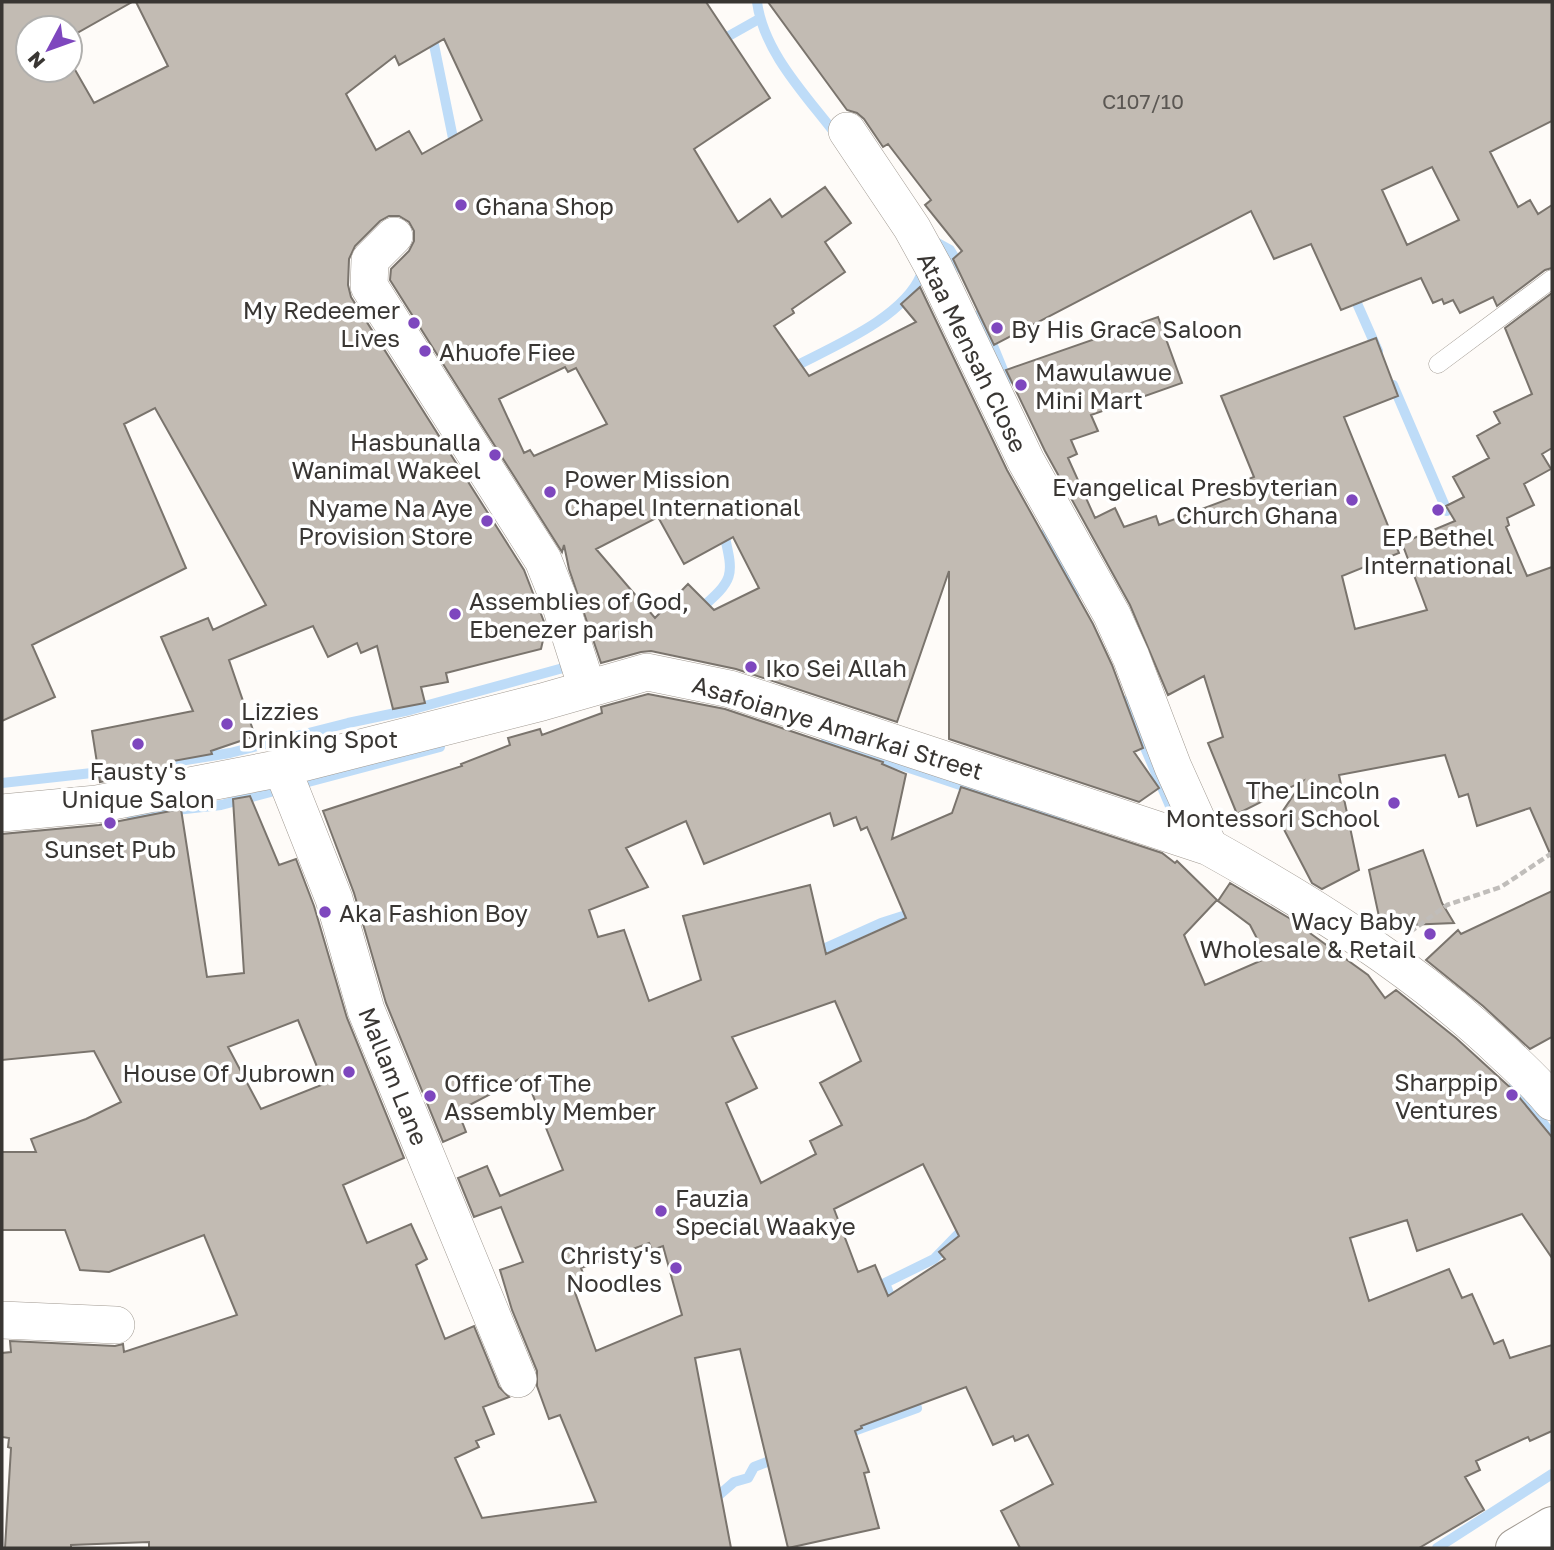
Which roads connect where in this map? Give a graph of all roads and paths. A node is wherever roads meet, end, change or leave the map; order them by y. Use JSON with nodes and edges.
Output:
{"nodes":[{"id":1,"x":847,"y":131,"type":"dead end"},
{"id":2,"x":394,"y":236,"type":"dead end"},
{"id":3,"x":1552,"y":279,"type":"edge"},
{"id":4,"x":1438,"y":364,"type":"dead end"},
{"id":5,"x":587,"y":688,"type":"junction"},
{"id":6,"x":282,"y":768,"type":"junction"},
{"id":7,"x":2,"y":813,"type":"edge"},
{"id":8,"x":1209,"y":848,"type":"junction"},
{"id":9,"x":1552,"y":853,"type":"edge"},
{"id":10,"x":1384,"y":956,"type":"junction"},
{"id":11,"x":1552,"y":1102,"type":"edge"},
{"id":12,"x":2,"y":1320,"type":"edge"},
{"id":13,"x":116,"y":1325,"type":"dead end"},
{"id":14,"x":518,"y":1379,"type":"dead end"},
{"id":15,"x":1552,"y":1528,"type":"edge"},
{"id":16,"x":1515,"y":1548,"type":"edge"}],
"edges":[{"from":1,"to":8,"type":"street","name":"Ataa Mensah Close"},
{"from":2,"to":5,"type":"street"},
{"from":3,"to":4,"type":"lane"},
{"from":5,"to":6,"type":"street","name":"Asafoianye Amarkai Street"},
{"from":5,"to":8,"type":"street","name":"Asafoianye Amarkai Street"},
{"from":6,"to":7,"type":"street","name":"Asafoianye Amarkai Street"},
{"from":6,"to":14,"type":"street","name":"Mallam Lane"},
{"from":8,"to":10,"type":"street","name":"Asafoianye Amarkai Street"},
{"from":9,"to":10,"type":"path"},
{"from":10,"to":11,"type":"street","name":"Asafoianye Amarkai Street"},
{"from":12,"to":13,"type":"street"},
{"from":15,"to":16,"type":"street"}]}
